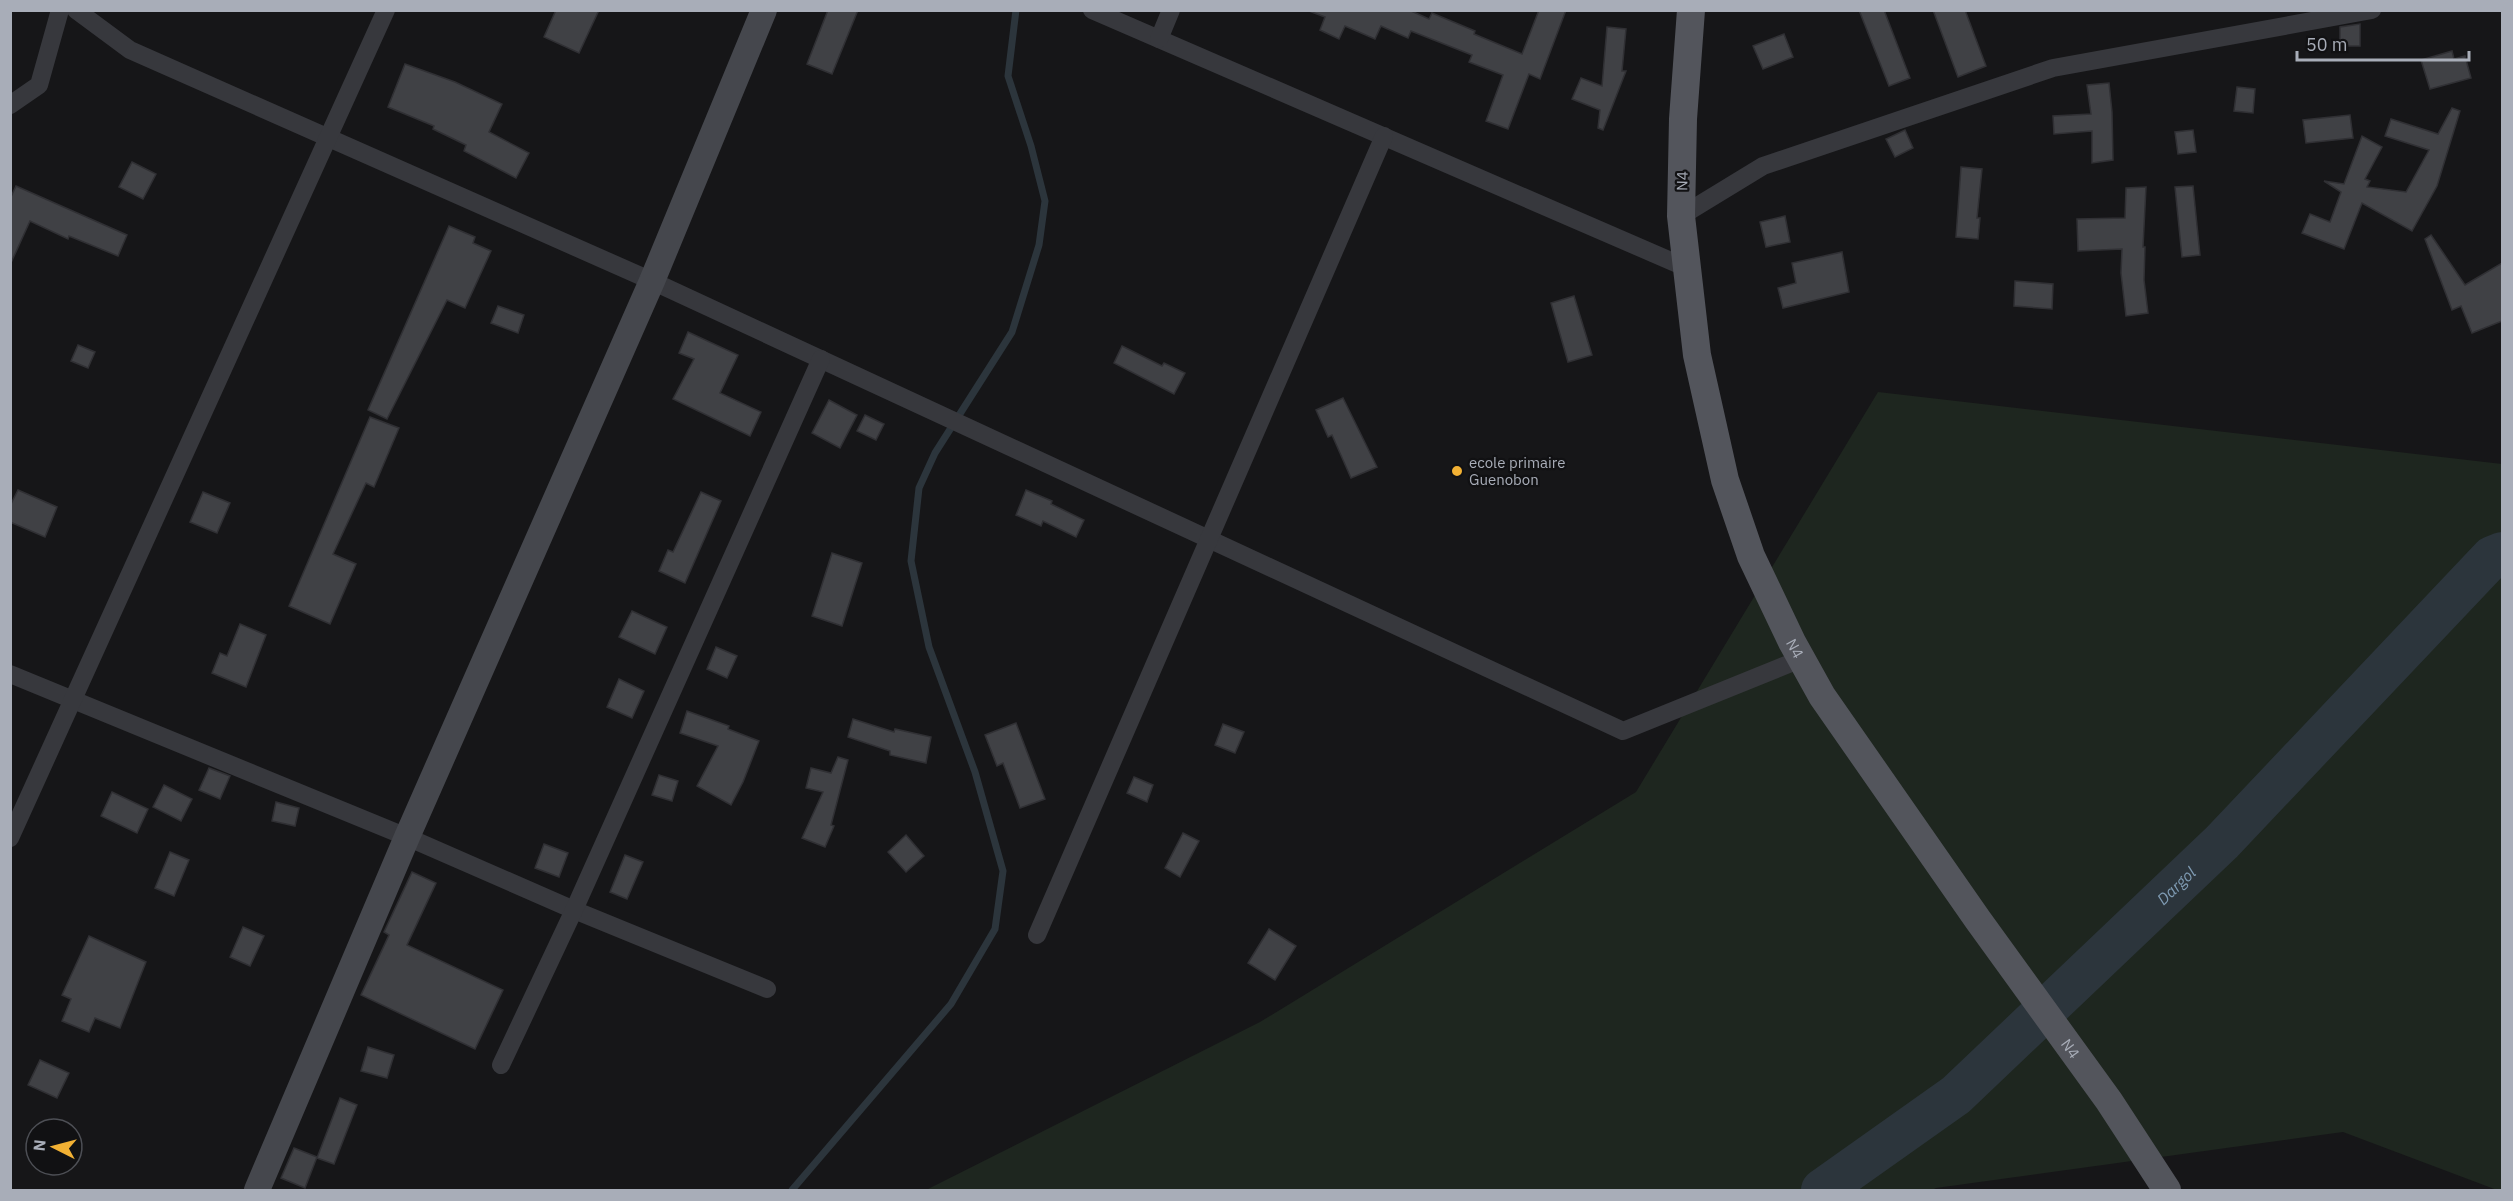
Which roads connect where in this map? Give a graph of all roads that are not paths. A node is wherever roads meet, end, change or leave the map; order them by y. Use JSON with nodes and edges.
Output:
{"nodes":[{"id":1,"x":60,"y":10,"type":"edge"},
{"id":2,"x":76,"y":10,"type":"edge"},
{"id":3,"x":386,"y":10,"type":"edge"},
{"id":4,"x":764,"y":10,"type":"edge"},
{"id":5,"x":1092,"y":10,"type":"edge"},
{"id":6,"x":1171,"y":10,"type":"edge"},
{"id":7,"x":1691,"y":10,"type":"edge"},
{"id":8,"x":2372,"y":10,"type":"edge"},
{"id":9,"x":2342,"y":13,"type":"edge"},
{"id":10,"x":1159,"y":39,"type":"junction"},
{"id":11,"x":10,"y":105,"type":"edge"},
{"id":12,"x":1384,"y":136,"type":"junction"},
{"id":13,"x":328,"y":137,"type":"junction"},
{"id":14,"x":1682,"y":216,"type":"junction"},
{"id":15,"x":1687,"y":268,"type":"junction"},
{"id":16,"x":652,"y":280,"type":"junction"},
{"id":17,"x":821,"y":359,"type":"junction"},
{"id":18,"x":1211,"y":539,"type":"junction"},
{"id":19,"x":1801,"y":659,"type":"junction"},
{"id":20,"x":10,"y":674,"type":"edge"},
{"id":21,"x":72,"y":700,"type":"junction"},
{"id":22,"x":407,"y":837,"type":"junction"},
{"id":23,"x":10,"y":838,"type":"edge"},
{"id":24,"x":574,"y":910,"type":"junction"},
{"id":25,"x":1037,"y":935,"type":"dead end"},
{"id":26,"x":767,"y":989,"type":"dead end"},
{"id":27,"x":501,"y":1065,"type":"dead end"},
{"id":28,"x":257,"y":1191,"type":"edge"},
{"id":29,"x":2167,"y":1191,"type":"edge"}],
"edges":[{"from":1,"to":11,"type":"street"},
{"from":2,"to":13,"type":"street"},
{"from":3,"to":13,"type":"street"},
{"from":4,"to":16,"type":"main road"},
{"from":5,"to":10,"type":"street"},
{"from":6,"to":10,"type":"street"},
{"from":7,"to":14,"type":"main road","name":"N4"},
{"from":8,"to":9,"type":"street"},
{"from":9,"to":14,"type":"street"},
{"from":10,"to":12,"type":"street"},
{"from":12,"to":15,"type":"street"},
{"from":12,"to":18,"type":"street"},
{"from":13,"to":16,"type":"street"},
{"from":13,"to":21,"type":"street"},
{"from":14,"to":15,"type":"main road","name":"N4"},
{"from":15,"to":19,"type":"main road","name":"N4"},
{"from":16,"to":17,"type":"street"},
{"from":16,"to":22,"type":"main road"},
{"from":17,"to":18,"type":"street"},
{"from":17,"to":24,"type":"street"},
{"from":18,"to":19,"type":"street"},
{"from":18,"to":25,"type":"street"},
{"from":19,"to":29,"type":"main road","name":"N4"},
{"from":20,"to":21,"type":"street"},
{"from":21,"to":22,"type":"street"},
{"from":21,"to":23,"type":"street"},
{"from":22,"to":24,"type":"street"},
{"from":22,"to":28,"type":"main road"},
{"from":24,"to":26,"type":"street"},
{"from":24,"to":27,"type":"street"}]}
